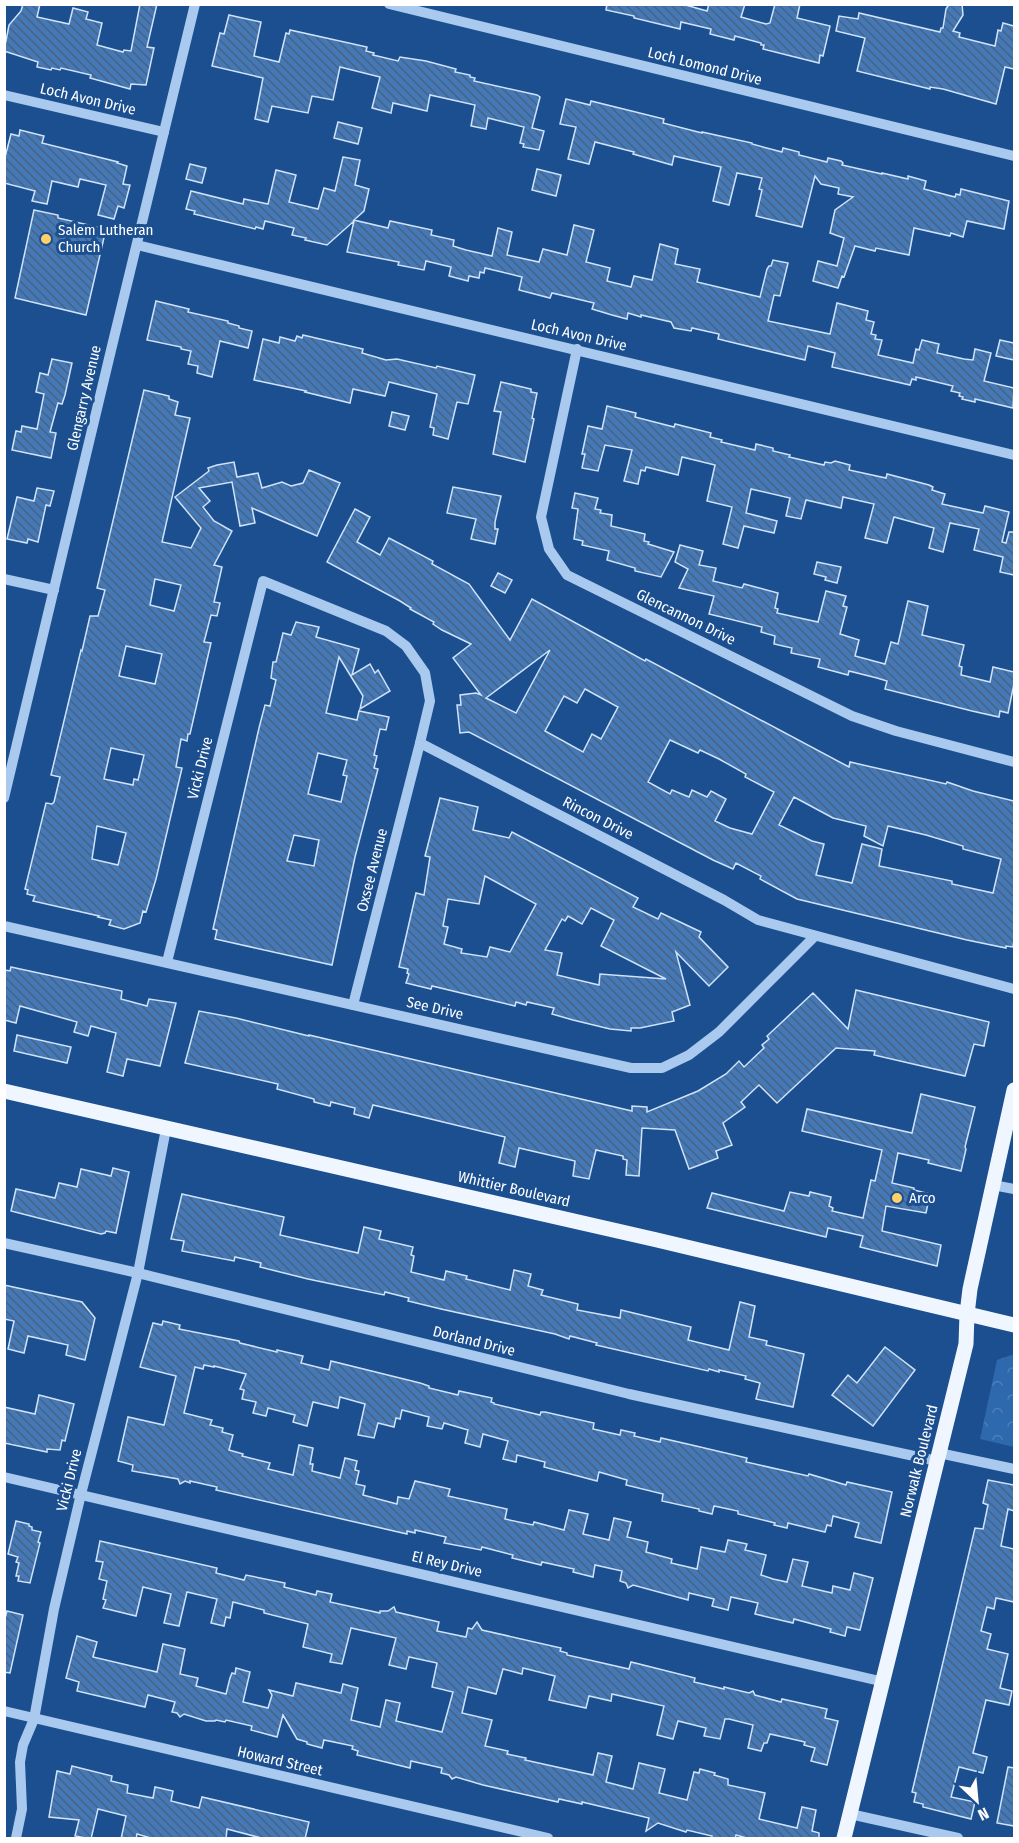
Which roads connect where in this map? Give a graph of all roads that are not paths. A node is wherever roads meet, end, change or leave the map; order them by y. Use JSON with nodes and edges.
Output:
{"nodes":[{"id":1,"x":195,"y":4,"type":"edge"},
{"id":2,"x":389,"y":4,"type":"edge"},
{"id":3,"x":4,"y":95,"type":"edge"},
{"id":4,"x":164,"y":132,"type":"junction"},
{"id":5,"x":1014,"y":156,"type":"edge"},
{"id":6,"x":137,"y":245,"type":"junction"},
{"id":7,"x":577,"y":349,"type":"junction"},
{"id":8,"x":1014,"y":455,"type":"edge"},
{"id":9,"x":4,"y":579,"type":"edge"},
{"id":10,"x":54,"y":590,"type":"junction"},
{"id":11,"x":420,"y":743,"type":"junction"},
{"id":12,"x":1014,"y":762,"type":"edge"},
{"id":13,"x":7,"y":779,"type":"edge"},
{"id":14,"x":4,"y":798,"type":"edge"},
{"id":15,"x":4,"y":926,"type":"edge"},
{"id":16,"x":815,"y":936,"type":"junction"},
{"id":17,"x":167,"y":962,"type":"junction"},
{"id":18,"x":1014,"y":989,"type":"edge"},
{"id":19,"x":353,"y":1005,"type":"junction"},
{"id":20,"x":1014,"y":1090,"type":"edge"},
{"id":21,"x":4,"y":1091,"type":"edge"},
{"id":22,"x":166,"y":1129,"type":"junction"},
{"id":23,"x":993,"y":1185,"type":"junction"},
{"id":24,"x":1014,"y":1189,"type":"edge"},
{"id":25,"x":4,"y":1243,"type":"edge"},
{"id":26,"x":138,"y":1273,"type":"junction"},
{"id":27,"x":967,"y":1314,"type":"junction"},
{"id":28,"x":1014,"y":1326,"type":"edge"},
{"id":29,"x":938,"y":1457,"type":"junction"},
{"id":30,"x":1014,"y":1469,"type":"edge"},
{"id":31,"x":4,"y":1477,"type":"edge"},
{"id":32,"x":81,"y":1494,"type":"junction"},
{"id":33,"x":884,"y":1682,"type":"junction"},
{"id":34,"x":4,"y":1711,"type":"edge"},
{"id":35,"x":34,"y":1719,"type":"junction"},
{"id":36,"x":850,"y":1814,"type":"junction"},
{"id":37,"x":16,"y":1839,"type":"edge"},
{"id":38,"x":549,"y":1839,"type":"edge"},
{"id":39,"x":844,"y":1839,"type":"edge"},
{"id":40,"x":958,"y":1839,"type":"edge"}],
"edges":[{"from":1,"to":4,"type":"street","name":"Glengarry Avenue"},
{"from":2,"to":5,"type":"street","name":"Loch Lomond Drive"},
{"from":3,"to":4,"type":"street","name":"Loch Avon Drive"},
{"from":4,"to":6,"type":"street","name":"Glengarry Avenue"},
{"from":6,"to":7,"type":"street","name":"Loch Avon Drive"},
{"from":6,"to":10,"type":"street","name":"Glengarry Avenue"},
{"from":7,"to":8,"type":"street","name":"Loch Avon Drive"},
{"from":7,"to":12,"type":"street","name":"Glencannon Drive"},
{"from":9,"to":10,"type":"street"},
{"from":10,"to":13,"type":"street","name":"Glengarry Avenue"},
{"from":11,"to":16,"type":"street","name":"Rincon Drive"},
{"from":11,"to":17,"type":"street","name":"Vicki Drive"},
{"from":11,"to":19,"type":"street","name":"Oxsee Avenue"},
{"from":13,"to":14,"type":"street","name":"Glengarry Avenue"},
{"from":15,"to":17,"type":"street","name":"See Drive"},
{"from":16,"to":18,"type":"street","name":"Rincon Drive"},
{"from":16,"to":19,"type":"street","name":"See Drive"},
{"from":17,"to":19,"type":"street","name":"See Drive"},
{"from":20,"to":23,"type":"main road","name":"Norwalk Boulevard"},
{"from":21,"to":22,"type":"main road","name":"Whittier Boulevard"},
{"from":22,"to":26,"type":"street","name":"Vicki Drive"},
{"from":22,"to":27,"type":"main road","name":"Whittier Boulevard"},
{"from":23,"to":24,"type":"street"},
{"from":23,"to":27,"type":"main road","name":"Norwalk Boulevard"},
{"from":25,"to":26,"type":"street","name":"Dorland Drive"},
{"from":26,"to":29,"type":"street","name":"Dorland Drive"},
{"from":26,"to":32,"type":"street","name":"Vicki Drive"},
{"from":27,"to":28,"type":"main road","name":"Whittier Boulevard"},
{"from":27,"to":29,"type":"main road","name":"Norwalk Boulevard"},
{"from":29,"to":30,"type":"street","name":"Dorland Drive"},
{"from":29,"to":33,"type":"main road","name":"Norwalk Boulevard"},
{"from":31,"to":32,"type":"street","name":"El Rey Drive"},
{"from":32,"to":33,"type":"street","name":"El Rey Drive"},
{"from":32,"to":35,"type":"street","name":"Vicki Drive"},
{"from":33,"to":36,"type":"main road","name":"Norwalk Boulevard"},
{"from":34,"to":35,"type":"street","name":"Howard Street"},
{"from":35,"to":37,"type":"street","name":"Vicki Drive"},
{"from":35,"to":38,"type":"street","name":"Howard Street"},
{"from":36,"to":39,"type":"main road","name":"Norwalk Boulevard"},
{"from":36,"to":40,"type":"street"}]}
